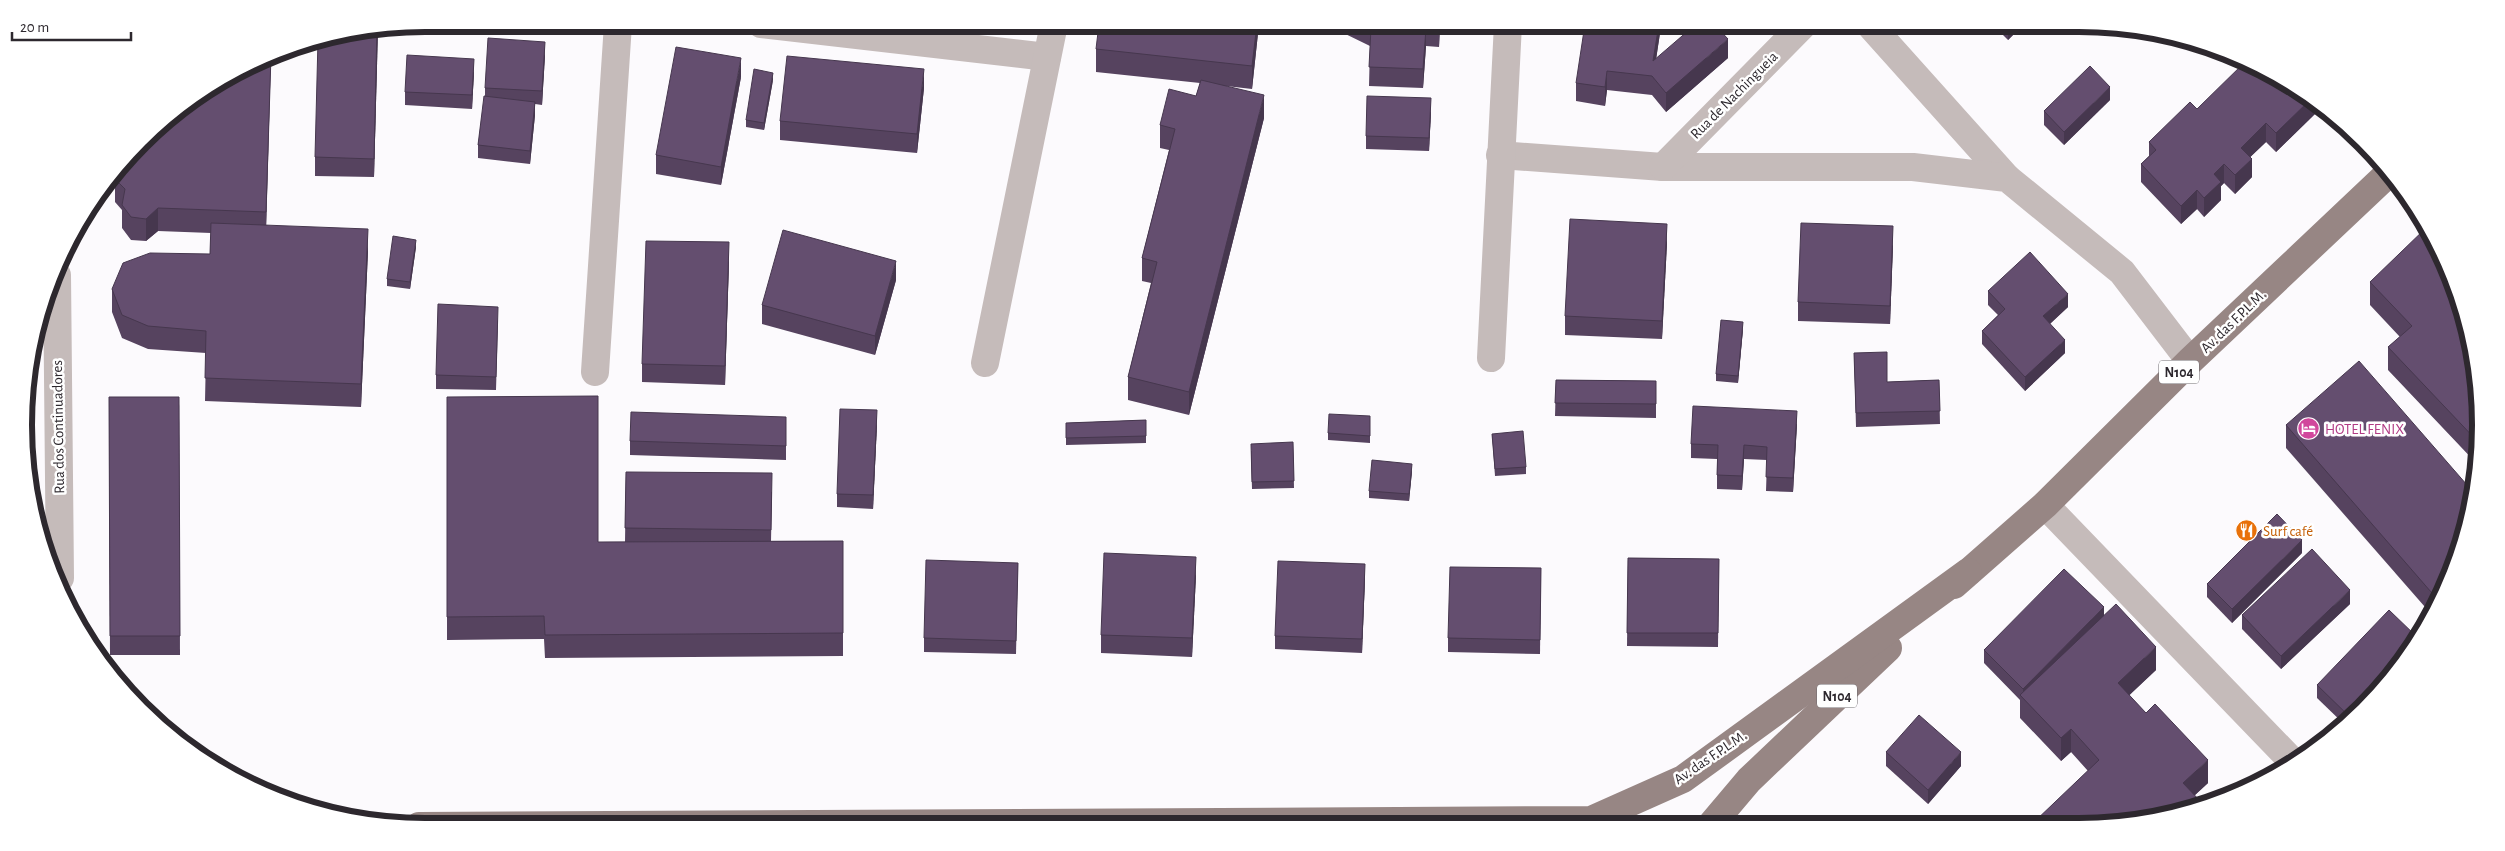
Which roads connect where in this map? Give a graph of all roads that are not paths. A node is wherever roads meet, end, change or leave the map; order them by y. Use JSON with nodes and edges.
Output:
{"nodes":[{"id":1,"x":617,"y":32,"type":"edge"},
{"id":2,"x":830,"y":32,"type":"edge"},
{"id":3,"x":1052,"y":32,"type":"edge"},
{"id":4,"x":1508,"y":32,"type":"edge"},
{"id":5,"x":1796,"y":32,"type":"edge"},
{"id":6,"x":1876,"y":32,"type":"edge"},
{"id":7,"x":1047,"y":57,"type":"junction"},
{"id":8,"x":1500,"y":155,"type":"junction"},
{"id":9,"x":1663,"y":166,"type":"junction"},
{"id":10,"x":2384,"y":177,"type":"edge"},
{"id":11,"x":2006,"y":178,"type":"junction"},
{"id":12,"x":57,"y":288,"type":"edge"},
{"id":13,"x":1491,"y":358,"type":"dead end"},
{"id":14,"x":2190,"y":361,"type":"junction"},
{"id":15,"x":985,"y":362,"type":"dead end"},
{"id":16,"x":595,"y":372,"type":"dead end"},
{"id":17,"x":2045,"y":505,"type":"junction"},
{"id":18,"x":60,"y":570,"type":"edge"},
{"id":19,"x":1968,"y":572,"type":"junction"},
{"id":20,"x":2289,"y":758,"type":"edge"},
{"id":21,"x":1594,"y":818,"type":"edge"},
{"id":22,"x":1717,"y":818,"type":"edge"}],
"edges":[{"from":1,"to":16,"type":"street"},
{"from":2,"to":7,"type":"street"},
{"from":3,"to":7,"type":"street"},
{"from":4,"to":8,"type":"street"},
{"from":5,"to":9,"type":"street","name":"Rua de Nachingueia"},
{"from":6,"to":11,"type":"street"},
{"from":7,"to":15,"type":"street"},
{"from":8,"to":9,"type":"street"},
{"from":8,"to":13,"type":"street"},
{"from":9,"to":11,"type":"street"},
{"from":10,"to":14,"type":"main road","name":"Av. das F.P.L.M.","number":"N104"},
{"from":11,"to":14,"type":"street"},
{"from":12,"to":18,"type":"street","name":"Rua dos Continuadores"},
{"from":14,"to":17,"type":"main road","name":"Av. das F.P.L.M.","number":"N104"},
{"from":17,"to":19,"type":"main road","name":"Av. das F.P.L.M.","number":"N104"},
{"from":17,"to":20,"type":"street"},
{"from":19,"to":21,"type":"main road","name":"Av. das F.P.L.M.","number":"N104"},
{"from":19,"to":22,"type":"main road","name":"Av. das F.P.L.M.","number":"N104"}]}
